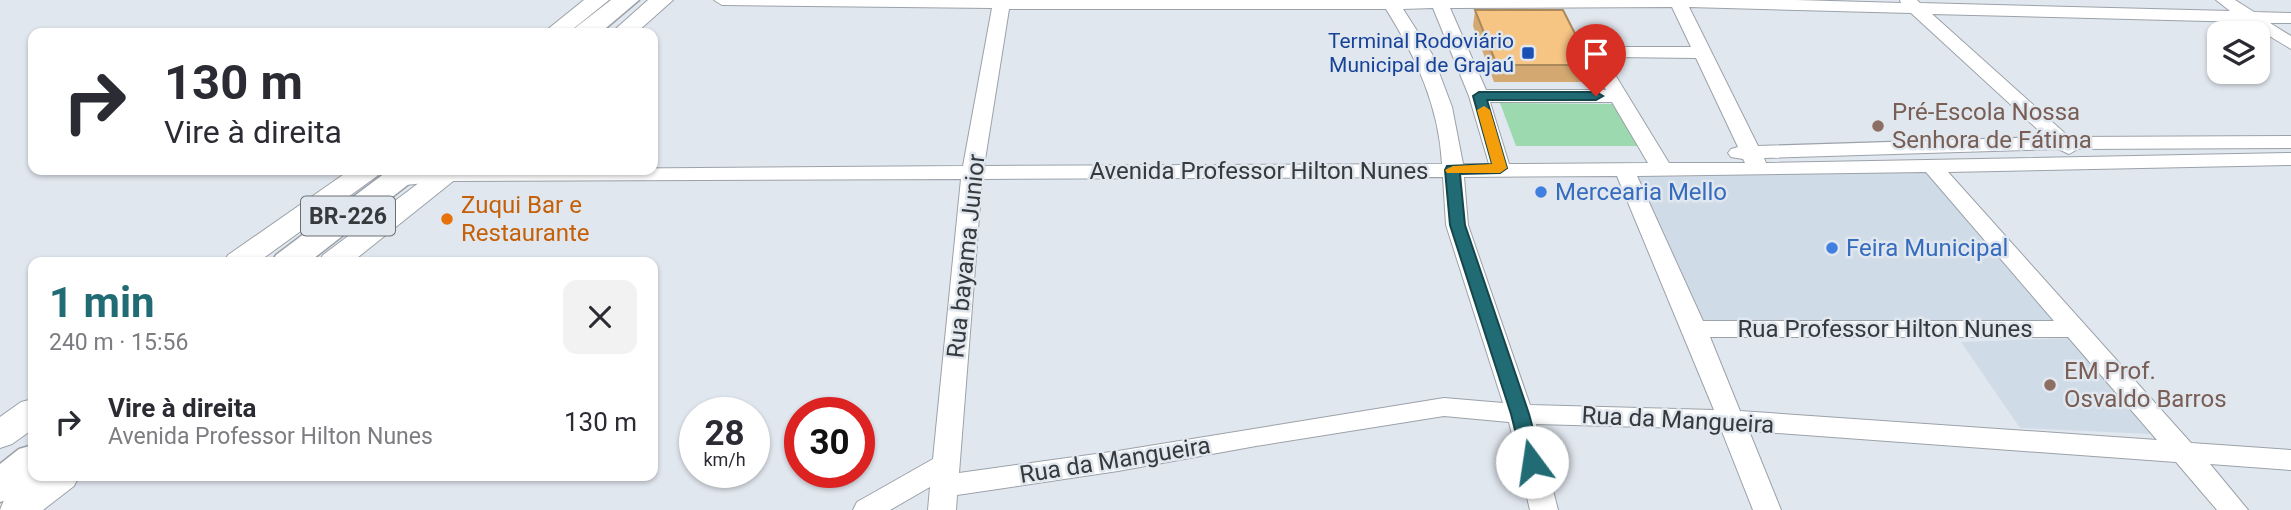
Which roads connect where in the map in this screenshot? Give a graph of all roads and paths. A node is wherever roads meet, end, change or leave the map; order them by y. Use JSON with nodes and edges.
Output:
{"nodes":[{"id":1,"x":598,"y":0,"type":"edge"},
{"id":2,"x":627,"y":0,"type":"edge"},
{"id":3,"x":662,"y":0,"type":"edge"},
{"id":4,"x":722,"y":0,"type":"edge"},
{"id":5,"x":2224,"y":0,"type":"edge"},
{"id":6,"x":1389,"y":1,"type":"edge"},
{"id":7,"x":1438,"y":1,"type":"edge"},
{"id":8,"x":1677,"y":1,"type":"edge"},
{"id":9,"x":1001,"y":3,"type":"junction"},
{"id":10,"x":1909,"y":3,"type":"edge"},
{"id":11,"x":2250,"y":17,"type":"junction"},
{"id":12,"x":2291,"y":18,"type":"edge"},
{"id":13,"x":561,"y":28,"type":"edge"},
{"id":14,"x":591,"y":28,"type":"edge"},
{"id":15,"x":628,"y":28,"type":"edge"},
{"id":16,"x":2291,"y":44,"type":"edge"},
{"id":17,"x":1423,"y":54,"type":"junction"},
{"id":18,"x":1701,"y":54,"type":"junction"},
{"id":19,"x":1463,"y":55,"type":"junction"},
{"id":20,"x":1479,"y":96,"type":"junction"},
{"id":21,"x":1620,"y":96,"type":"junction"},
{"id":22,"x":2291,"y":142,"type":"edge"},
{"id":23,"x":2063,"y":143,"type":"junction"},
{"id":24,"x":658,"y":158,"type":"edge"},
{"id":25,"x":2291,"y":159,"type":"edge"},
{"id":26,"x":1755,"y":161,"type":"junction"},
{"id":27,"x":1452,"y":162,"type":"junction"},
{"id":28,"x":1498,"y":162,"type":"junction"},
{"id":29,"x":1657,"y":162,"type":"junction"},
{"id":30,"x":2084,"y":162,"type":"junction"},
{"id":31,"x":974,"y":166,"type":"junction"},
{"id":32,"x":1933,"y":167,"type":"junction"},
{"id":33,"x":1624,"y":169,"type":"junction"},
{"id":34,"x":658,"y":170,"type":"edge"},
{"id":35,"x":387,"y":175,"type":"edge"},
{"id":36,"x":388,"y":175,"type":"edge"},
{"id":37,"x":446,"y":175,"type":"edge"},
{"id":38,"x":247,"y":257,"type":"edge"},
{"id":39,"x":294,"y":257,"type":"edge"},
{"id":40,"x":340,"y":257,"type":"edge"},
{"id":41,"x":1694,"y":329,"type":"junction"},
{"id":42,"x":2076,"y":329,"type":"junction"},
{"id":43,"x":1520,"y":414,"type":"junction"},
{"id":44,"x":28,"y":415,"type":"edge"},
{"id":45,"x":1729,"y":420,"type":"junction"},
{"id":46,"x":0,"y":435,"type":"edge"},
{"id":47,"x":2183,"y":452,"type":"junction"},
{"id":48,"x":2291,"y":460,"type":"edge"},
{"id":49,"x":28,"y":464,"type":"edge"},
{"id":50,"x":55,"y":481,"type":"edge"},
{"id":51,"x":0,"y":486,"type":"edge"},
{"id":52,"x":944,"y":487,"type":"edge"},
{"id":53,"x":17,"y":510,"type":"edge"},
{"id":54,"x":867,"y":510,"type":"edge"},
{"id":55,"x":1545,"y":510,"type":"edge"},
{"id":56,"x":1767,"y":510,"type":"edge"},
{"id":57,"x":2234,"y":510,"type":"edge"}],
"edges":[{"from":1,"to":13,"type":"main road"},
{"from":2,"to":14,"type":"highway"},
{"from":3,"to":15,"type":"main road"},
{"from":4,"to":9,"type":"street"},
{"from":5,"to":11,"type":"street"},
{"from":6,"to":7,"type":"street"},
{"from":6,"to":9,"type":"street"},
{"from":6,"to":17,"type":"street"},
{"from":7,"to":8,"type":"street"},
{"from":7,"to":19,"type":"street"},
{"from":8,"to":10,"type":"street"},
{"from":8,"to":18,"type":"street"},
{"from":9,"to":31,"type":"street","name":"Rua bayama Junior"},
{"from":10,"to":11,"type":"street"},
{"from":10,"to":23,"type":"street"},
{"from":11,"to":12,"type":"street"},
{"from":11,"to":16,"type":"street"},
{"from":17,"to":19,"type":"street"},
{"from":17,"to":27,"type":"street"},
{"from":18,"to":21,"type":"street"},
{"from":18,"to":26,"type":"street"},
{"from":19,"to":20,"type":"street"},
{"from":20,"to":21,"type":"street"},
{"from":20,"to":28,"type":"street"},
{"from":21,"to":29,"type":"street"},
{"from":22,"to":23,"type":"street","name":"Avenida Professor Hilton Nunes"},
{"from":23,"to":26,"type":"street","name":"Avenida Professor Hilton Nunes"},
{"from":23,"to":30,"type":"street"},
{"from":24,"to":31,"type":"street","name":"Avenida Professor Hilton Nunes"},
{"from":25,"to":30,"type":"street","name":"Avenida Professor Hilton Nunes"},
{"from":26,"to":29,"type":"street","name":"Avenida Professor Hilton Nunes"},
{"from":26,"to":32,"type":"street","name":"Avenida Professor Hilton Nunes"},
{"from":27,"to":28,"type":"street","name":"Avenida Professor Hilton Nunes"},
{"from":27,"to":31,"type":"street","name":"Avenida Professor Hilton Nunes"},
{"from":27,"to":43,"type":"street"},
{"from":28,"to":29,"type":"street","name":"Avenida Professor Hilton Nunes"},
{"from":28,"to":33,"type":"street","name":"Avenida Professor Hilton Nunes"},
{"from":29,"to":33,"type":"street","name":"Avenida Professor Hilton Nunes"},
{"from":30,"to":32,"type":"street","name":"Avenida Professor Hilton Nunes"},
{"from":31,"to":34,"type":"street","name":"Avenida Professor Hilton Nunes"},
{"from":31,"to":52,"type":"street","name":"Rua bayama Junior"},
{"from":32,"to":42,"type":"street"},
{"from":33,"to":41,"type":"street"},
{"from":35,"to":38,"type":"main road"},
{"from":36,"to":39,"type":"highway","number":"BR-226"},
{"from":37,"to":40,"type":"main road"},
{"from":41,"to":42,"type":"street","name":"Rua Professor Hilton Nunes"},
{"from":41,"to":45,"type":"street"},
{"from":42,"to":47,"type":"street"},
{"from":43,"to":45,"type":"street","name":"Rua da Mangueira"},
{"from":43,"to":52,"type":"street","name":"Rua da Mangueira"},
{"from":43,"to":55,"type":"street"},
{"from":44,"to":46,"type":"main road"},
{"from":45,"to":47,"type":"street","name":"Rua da Mangueira"},
{"from":45,"to":56,"type":"street"},
{"from":47,"to":48,"type":"street","name":"Rua da Mangueira"},
{"from":47,"to":57,"type":"street"},
{"from":49,"to":51,"type":"highway"},
{"from":50,"to":53,"type":"main road"},
{"from":52,"to":54,"type":"street","name":"Rua da Mangueira"}]}
